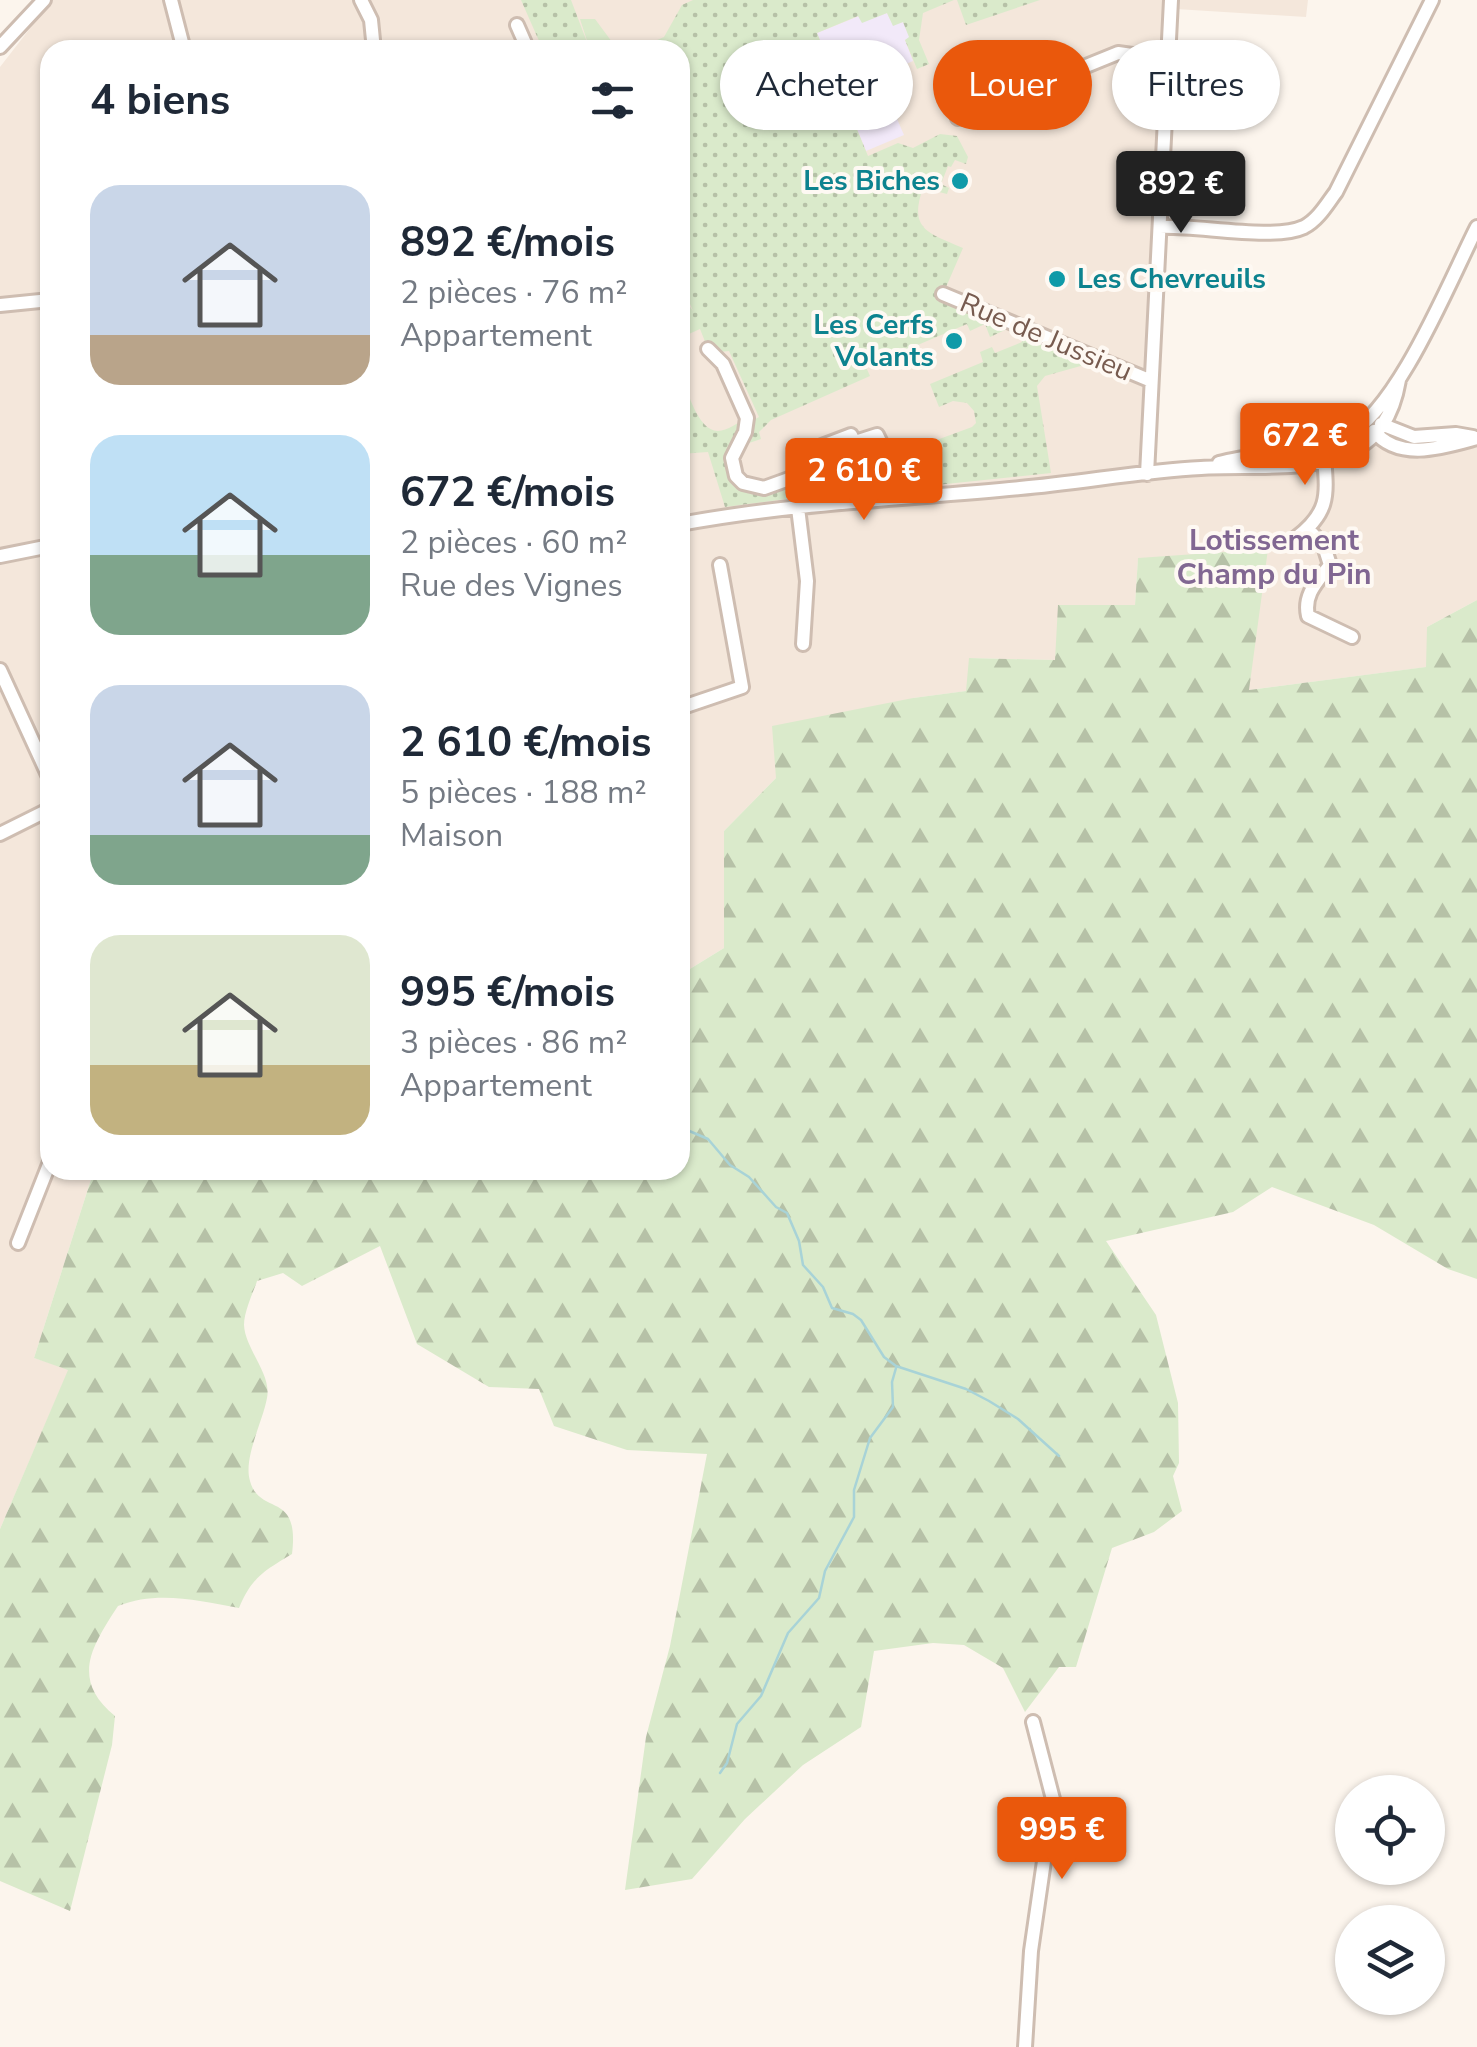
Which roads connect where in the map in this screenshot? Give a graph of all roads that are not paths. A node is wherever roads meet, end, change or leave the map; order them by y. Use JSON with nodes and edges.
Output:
{"nodes":[{"id":1,"x":44,"y":0,"type":"edge"},
{"id":2,"x":170,"y":0,"type":"edge"},
{"id":3,"x":360,"y":0,"type":"edge"},
{"id":4,"x":1171,"y":0,"type":"edge"},
{"id":5,"x":1432,"y":0,"type":"edge"},
{"id":6,"x":517,"y":25,"type":"dead end"},
{"id":7,"x":181,"y":40,"type":"edge"},
{"id":8,"x":373,"y":40,"type":"edge"},
{"id":9,"x":524,"y":40,"type":"edge"},
{"id":10,"x":1169,"y":40,"type":"edge"},
{"id":11,"x":0,"y":47,"type":"edge"},
{"id":12,"x":1165,"y":130,"type":"edge"},
{"id":13,"x":1160,"y":227,"type":"junction"},
{"id":14,"x":1477,"y":228,"type":"edge"},
{"id":15,"x":943,"y":294,"type":"dead end"},
{"id":16,"x":40,"y":301,"type":"edge"},
{"id":17,"x":0,"y":305,"type":"edge"},
{"id":18,"x":708,"y":349,"type":"dead end"},
{"id":19,"x":1150,"y":380,"type":"junction"},
{"id":20,"x":1399,"y":380,"type":"junction"},
{"id":21,"x":1369,"y":420,"type":"junction"},
{"id":22,"x":1380,"y":430,"type":"junction"},
{"id":23,"x":1476,"y":438,"type":"edge"},
{"id":24,"x":855,"y":442,"type":"dead end"},
{"id":25,"x":1323,"y":444,"type":"junction"},
{"id":26,"x":1325,"y":461,"type":"junction"},
{"id":27,"x":825,"y":466,"type":"junction"},
{"id":28,"x":1202,"y":468,"type":"junction"},
{"id":29,"x":1147,"y":474,"type":"junction"},
{"id":30,"x":830,"y":504,"type":"junction"},
{"id":31,"x":798,"y":508,"type":"junction"},
{"id":32,"x":690,"y":523,"type":"edge"},
{"id":33,"x":40,"y":548,"type":"edge"},
{"id":34,"x":0,"y":556,"type":"edge"},
{"id":35,"x":720,"y":565,"type":"dead end"},
{"id":36,"x":1352,"y":637,"type":"dead end"},
{"id":37,"x":803,"y":644,"type":"dead end"},
{"id":38,"x":0,"y":670,"type":"edge"},
{"id":39,"x":690,"y":705,"type":"edge"},
{"id":40,"x":40,"y":757,"type":"edge"},
{"id":41,"x":40,"y":814,"type":"edge"},
{"id":42,"x":0,"y":834,"type":"edge"},
{"id":43,"x":43,"y":1180,"type":"edge"},
{"id":44,"x":18,"y":1242,"type":"dead end"},
{"id":45,"x":1033,"y":1722,"type":"dead end"},
{"id":46,"x":1025,"y":2047,"type":"edge"}],
"edges":[{"from":1,"to":11,"type":"street"},
{"from":2,"to":7,"type":"street"},
{"from":3,"to":8,"type":"street"},
{"from":4,"to":10,"type":"street"},
{"from":5,"to":13,"type":"street"},
{"from":6,"to":9,"type":"street"},
{"from":12,"to":13,"type":"street"},
{"from":13,"to":19,"type":"street"},
{"from":14,"to":20,"type":"street"},
{"from":15,"to":19,"type":"street","name":"Rue de Jussieu"},
{"from":16,"to":17,"type":"street"},
{"from":18,"to":27,"type":"street"},
{"from":19,"to":29,"type":"street"},
{"from":20,"to":21,"type":"street"},
{"from":20,"to":22,"type":"street"},
{"from":21,"to":22,"type":"street"},
{"from":21,"to":25,"type":"street"},
{"from":22,"to":23,"type":"street"},
{"from":22,"to":26,"type":"street"},
{"from":24,"to":27,"type":"street"},
{"from":25,"to":26,"type":"street"},
{"from":25,"to":28,"type":"street"},
{"from":26,"to":28,"type":"street"},
{"from":26,"to":36,"type":"street"},
{"from":27,"to":30,"type":"street"},
{"from":28,"to":29,"type":"street"},
{"from":29,"to":30,"type":"street"},
{"from":30,"to":31,"type":"street"},
{"from":31,"to":32,"type":"street"},
{"from":31,"to":37,"type":"street"},
{"from":33,"to":34,"type":"street"},
{"from":35,"to":39,"type":"street"},
{"from":38,"to":40,"type":"street"},
{"from":41,"to":42,"type":"street"},
{"from":43,"to":44,"type":"street"},
{"from":45,"to":46,"type":"street"}]}
